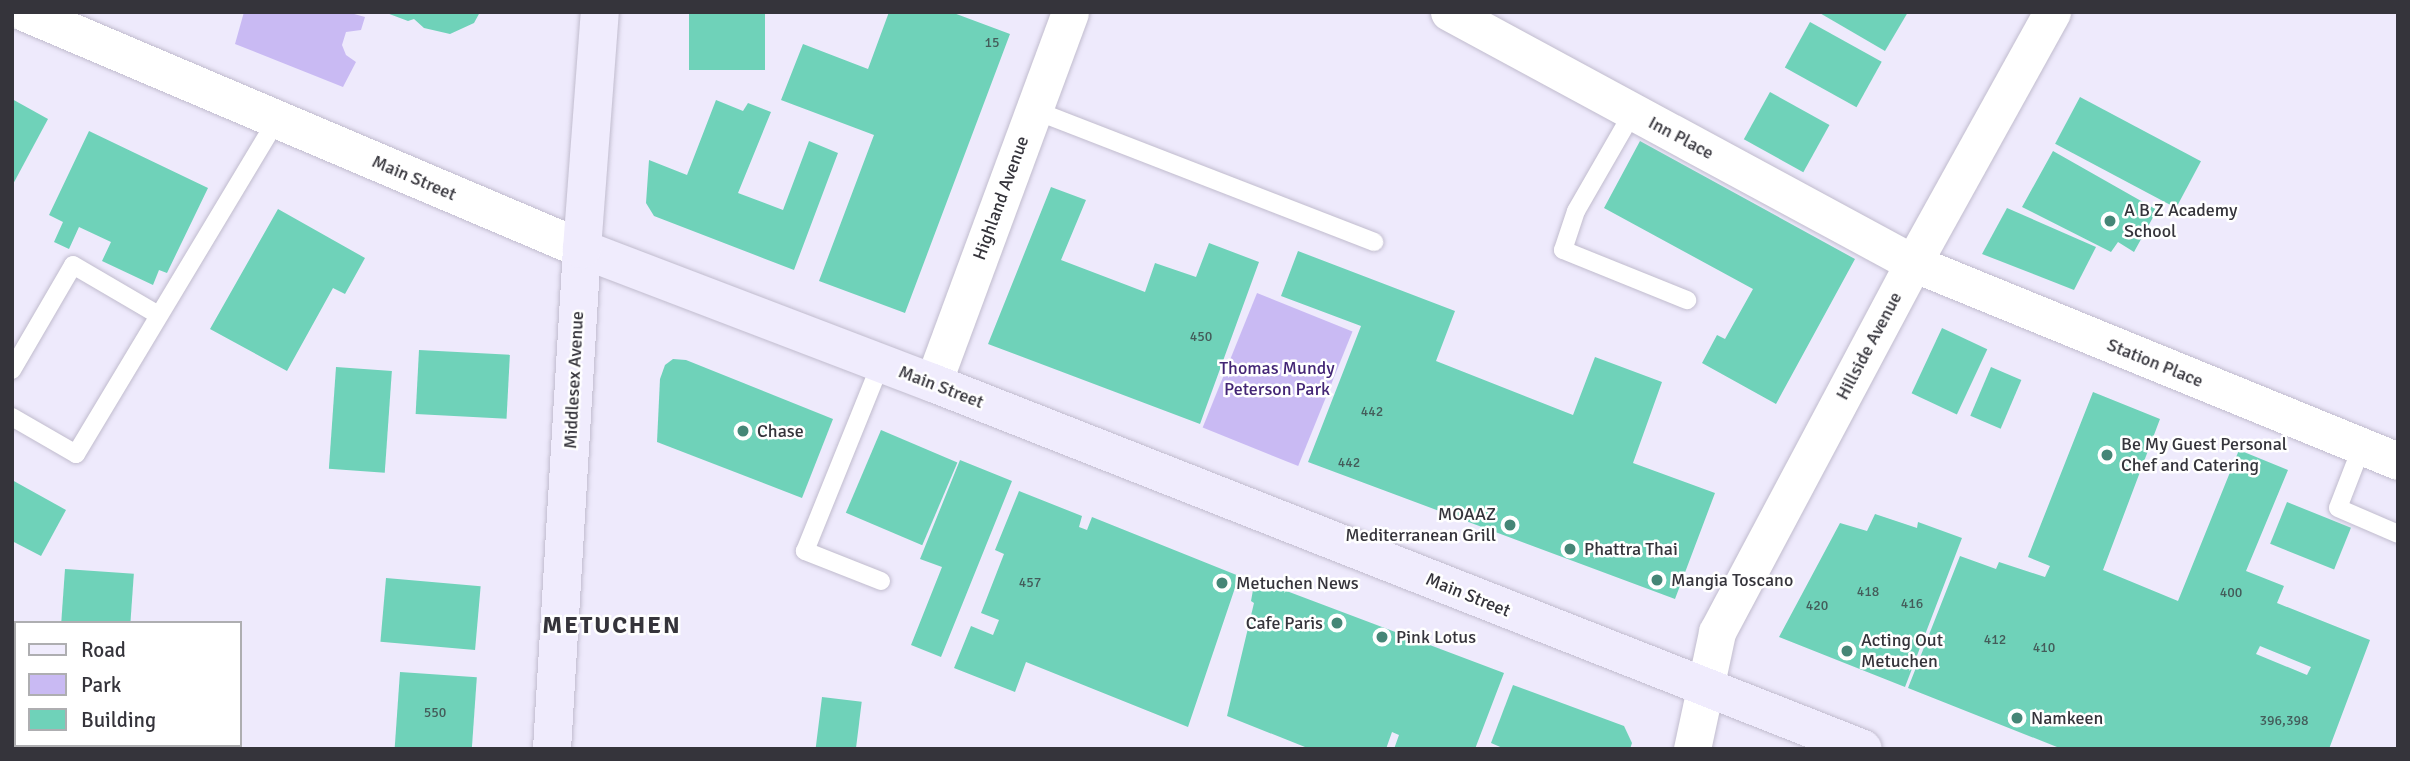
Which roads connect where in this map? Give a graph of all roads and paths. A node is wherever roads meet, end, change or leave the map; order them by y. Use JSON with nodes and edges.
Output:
{"nodes":[{"id":1,"x":24,"y":12,"type":"edge"},
{"id":2,"x":600,"y":12,"type":"edge"},
{"id":3,"x":1070,"y":12,"type":"edge"},
{"id":4,"x":1449,"y":12,"type":"edge"},
{"id":5,"x":2052,"y":12,"type":"edge"},
{"id":6,"x":1034,"y":110,"type":"junction"},
{"id":7,"x":1633,"y":112,"type":"junction"},
{"id":8,"x":277,"y":120,"type":"junction"},
{"id":9,"x":1374,"y":242,"type":"dead end"},
{"id":10,"x":582,"y":249,"type":"junction"},
{"id":11,"x":1913,"y":263,"type":"junction"},
{"id":12,"x":1687,"y":300,"type":"dead end"},
{"id":13,"x":158,"y":314,"type":"junction"},
{"id":14,"x":881,"y":363,"type":"junction"},
{"id":15,"x":12,"y":370,"type":"edge"},
{"id":16,"x":933,"y":383,"type":"junction"},
{"id":17,"x":12,"y":417,"type":"edge"},
{"id":18,"x":2362,"y":446,"type":"junction"},
{"id":19,"x":2398,"y":461,"type":"edge"},
{"id":20,"x":2398,"y":534,"type":"edge"},
{"id":21,"x":881,"y":581,"type":"dead end"},
{"id":22,"x":1705,"y":688,"type":"junction"},
{"id":23,"x":552,"y":749,"type":"edge"},
{"id":24,"x":1692,"y":749,"type":"edge"},
{"id":25,"x":1863,"y":749,"type":"edge"}],
"edges":[{"from":1,"to":8,"type":"street","name":"Main Street"},
{"from":2,"to":10,"type":"main road","name":"Middlesex Avenue"},
{"from":3,"to":6,"type":"street","name":"Highland Avenue"},
{"from":4,"to":7,"type":"street","name":"Inn Place"},
{"from":5,"to":11,"type":"street","name":"Hillside Avenue"},
{"from":6,"to":9,"type":"lane"},
{"from":6,"to":16,"type":"street","name":"Highland Avenue"},
{"from":7,"to":11,"type":"street","name":"Inn Place"},
{"from":7,"to":12,"type":"lane"},
{"from":8,"to":10,"type":"street","name":"Main Street"},
{"from":8,"to":13,"type":"lane"},
{"from":10,"to":14,"type":"main road","name":"Main Street"},
{"from":10,"to":23,"type":"main road","name":"Middlesex Avenue"},
{"from":11,"to":18,"type":"street","name":"Station Place"},
{"from":11,"to":22,"type":"street","name":"Hillside Avenue"},
{"from":13,"to":15,"type":"lane"},
{"from":13,"to":17,"type":"lane"},
{"from":14,"to":16,"type":"main road","name":"Main Street"},
{"from":14,"to":21,"type":"lane"},
{"from":16,"to":22,"type":"main road","name":"Main Street"},
{"from":18,"to":19,"type":"street","name":"Station Place"},
{"from":18,"to":20,"type":"lane"},
{"from":22,"to":24,"type":"street","name":"Hillside Avenue"},
{"from":22,"to":25,"type":"main road","name":"Main Street"}]}
